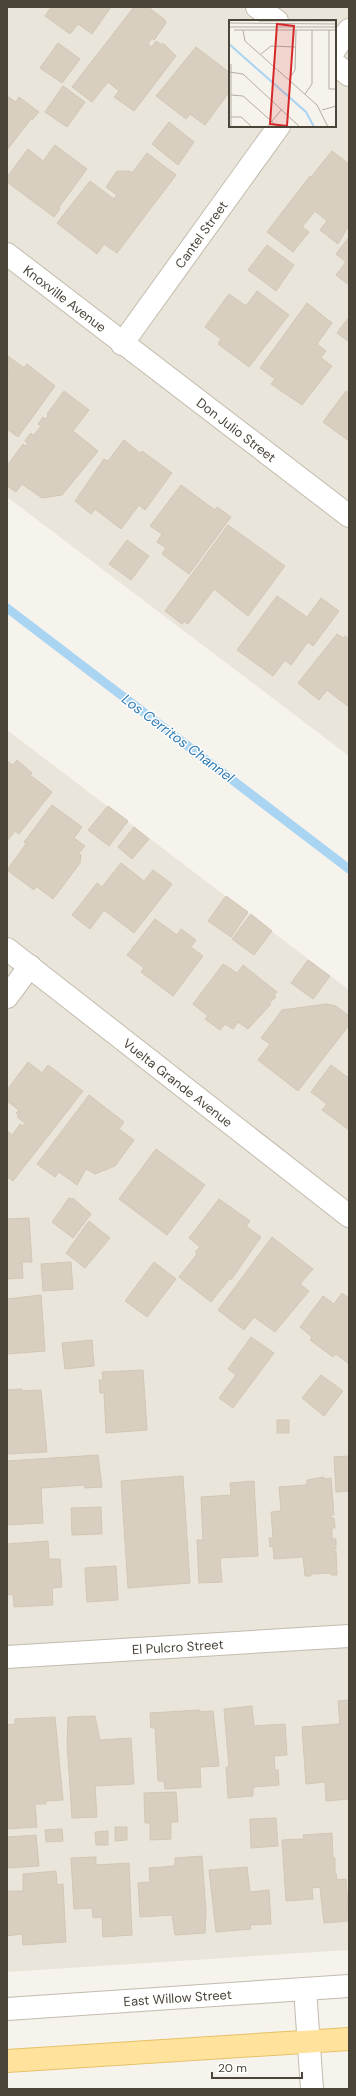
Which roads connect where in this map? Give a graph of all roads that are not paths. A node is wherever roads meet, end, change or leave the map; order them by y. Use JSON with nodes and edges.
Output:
{"nodes":[{"id":1,"x":257,"y":7,"type":"edge"},
{"id":2,"x":275,"y":20,"type":"edge"},
{"id":3,"x":349,"y":30,"type":"edge"},
{"id":4,"x":336,"y":48,"type":"edge"},
{"id":5,"x":336,"y":65,"type":"edge"},
{"id":6,"x":349,"y":75,"type":"edge"},
{"id":7,"x":278,"y":127,"type":"edge"},
{"id":8,"x":7,"y":254,"type":"edge"},
{"id":9,"x":122,"y":344,"type":"junction"},
{"id":10,"x":349,"y":516,"type":"edge"},
{"id":11,"x":7,"y":949,"type":"edge"},
{"id":12,"x":30,"y":966,"type":"junction"},
{"id":13,"x":7,"y":997,"type":"edge"},
{"id":14,"x":349,"y":1216,"type":"edge"},
{"id":15,"x":349,"y":1636,"type":"edge"},
{"id":16,"x":7,"y":1657,"type":"edge"},
{"id":17,"x":349,"y":1986,"type":"edge"},
{"id":18,"x":305,"y":1989,"type":"junction"},
{"id":19,"x":7,"y":2009,"type":"edge"},
{"id":20,"x":349,"y":2039,"type":"edge"},
{"id":21,"x":309,"y":2041,"type":"junction"},
{"id":22,"x":7,"y":2061,"type":"edge"},
{"id":23,"x":312,"y":2089,"type":"edge"}],
"edges":[{"from":1,"to":2,"type":"street"},
{"from":3,"to":4,"type":"street"},
{"from":5,"to":6,"type":"street"},
{"from":7,"to":9,"type":"street","name":"Cantel Street"},
{"from":8,"to":9,"type":"street","name":"Knoxville Avenue"},
{"from":9,"to":10,"type":"street","name":"Don Julio Street"},
{"from":11,"to":12,"type":"street","name":"Vuelta Grande Avenue"},
{"from":12,"to":13,"type":"street"},
{"from":12,"to":14,"type":"street","name":"Vuelta Grande Avenue"},
{"from":15,"to":16,"type":"street","name":"El Pulcro Street"},
{"from":17,"to":18,"type":"street","name":"East Willow Street"},
{"from":18,"to":19,"type":"street","name":"East Willow Street"},
{"from":18,"to":21,"type":"street"},
{"from":20,"to":21,"type":"main road"},
{"from":21,"to":22,"type":"main road"},
{"from":21,"to":23,"type":"street"}]}
